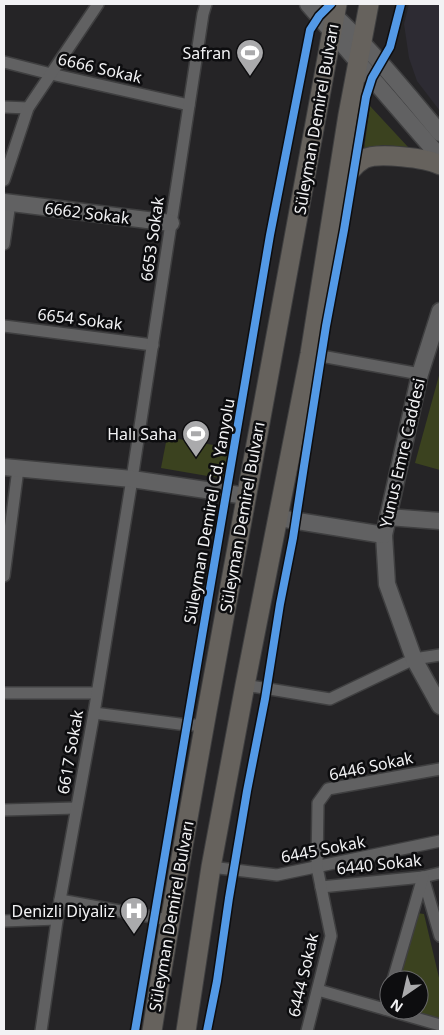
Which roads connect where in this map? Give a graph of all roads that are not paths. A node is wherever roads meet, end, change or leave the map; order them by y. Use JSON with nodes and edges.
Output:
{"nodes":[{"id":1,"x":98,"y":4,"type":"edge"},
{"id":2,"x":206,"y":4,"type":"edge"},
{"id":3,"x":368,"y":4,"type":"edge"},
{"id":4,"x":326,"y":12,"type":"edge"},
{"id":5,"x":360,"y":51,"type":"junction"},
{"id":6,"x":4,"y":62,"type":"edge"},
{"id":7,"x":51,"y":74,"type":"junction"},
{"id":8,"x":189,"y":105,"type":"junction"},
{"id":9,"x":4,"y":107,"type":"edge"},
{"id":10,"x":28,"y":108,"type":"junction"},
{"id":11,"x":440,"y":133,"type":"edge"},
{"id":12,"x":440,"y":157,"type":"edge"},
{"id":13,"x":440,"y":164,"type":"edge"},
{"id":14,"x":4,"y":180,"type":"edge"},
{"id":15,"x":334,"y":201,"type":"junction"},
{"id":16,"x":7,"y":203,"type":"edge"},
{"id":17,"x":171,"y":223,"type":"junction"},
{"id":18,"x":4,"y":244,"type":"edge"},
{"id":19,"x":440,"y":311,"type":"edge"},
{"id":20,"x":4,"y":326,"type":"edge"},
{"id":21,"x":153,"y":345,"type":"junction"},
{"id":22,"x":310,"y":354,"type":"junction"},
{"id":23,"x":420,"y":374,"type":"junction"},
{"id":24,"x":11,"y":468,"type":"edge"},
{"id":25,"x":132,"y":479,"type":"junction"},
{"id":26,"x":246,"y":496,"type":"junction"},
{"id":27,"x":388,"y":517,"type":"junction"},
{"id":28,"x":278,"y":518,"type":"junction"},
{"id":29,"x":440,"y":520,"type":"edge"},
{"id":30,"x":384,"y":534,"type":"junction"},
{"id":31,"x":4,"y":576,"type":"edge"},
{"id":32,"x":440,"y":655,"type":"edge"},
{"id":33,"x":414,"y":659,"type":"junction"},
{"id":34,"x":245,"y":685,"type":"junction"},
{"id":35,"x":4,"y":692,"type":"edge"},
{"id":36,"x":96,"y":693,"type":"junction"},
{"id":37,"x":440,"y":706,"type":"edge"},
{"id":38,"x":94,"y":713,"type":"junction"},
{"id":39,"x":205,"y":725,"type":"junction"},
{"id":40,"x":440,"y":769,"type":"edge"},
{"id":41,"x":76,"y":808,"type":"junction"},
{"id":42,"x":4,"y":810,"type":"edge"},
{"id":43,"x":440,"y":841,"type":"edge"},
{"id":44,"x":211,"y":866,"type":"junction"},
{"id":45,"x":317,"y":867,"type":"junction"},
{"id":46,"x":440,"y":872,"type":"edge"},
{"id":47,"x":423,"y":877,"type":"junction"},
{"id":48,"x":321,"y":886,"type":"junction"},
{"id":49,"x":60,"y":900,"type":"junction"},
{"id":50,"x":57,"y":919,"type":"junction"},
{"id":51,"x":170,"y":920,"type":"junction"},
{"id":52,"x":4,"y":921,"type":"edge"},
{"id":53,"x":440,"y":936,"type":"edge"},
{"id":54,"x":396,"y":970,"type":"edge"},
{"id":55,"x":318,"y":990,"type":"junction"},
{"id":56,"x":379,"y":1007,"type":"edge"},
{"id":57,"x":423,"y":1020,"type":"edge"},
{"id":58,"x":440,"y":1025,"type":"edge"},
{"id":59,"x":41,"y":1031,"type":"edge"},
{"id":60,"x":152,"y":1031,"type":"edge"},
{"id":61,"x":186,"y":1031,"type":"edge"},
{"id":62,"x":307,"y":1031,"type":"edge"}],
"edges":[{"from":1,"to":7,"type":"street"},
{"from":2,"to":8,"type":"street","name":"6653 Sokak"},
{"from":3,"to":5,"type":"main road","name":"Süleyman Demirel Bulvarı"},
{"from":4,"to":5,"type":"street"},
{"from":4,"to":26,"type":"main road","name":"Süleyman Demirel Bulvarı"},
{"from":5,"to":11,"type":"street"},
{"from":5,"to":12,"type":"street"},
{"from":5,"to":15,"type":"main road","name":"Süleyman Demirel Bulvarı"},
{"from":6,"to":7,"type":"street","name":"6666 Sokak"},
{"from":7,"to":8,"type":"street","name":"6666 Sokak"},
{"from":7,"to":10,"type":"street"},
{"from":8,"to":17,"type":"street","name":"6653 Sokak"},
{"from":9,"to":10,"type":"street"},
{"from":10,"to":14,"type":"street"},
{"from":13,"to":15,"type":"main road"},
{"from":15,"to":22,"type":"main road","name":"Süleyman Demirel Bulvarı"},
{"from":16,"to":17,"type":"street","name":"6662 Sokak"},
{"from":16,"to":18,"type":"street"},
{"from":17,"to":21,"type":"street","name":"6653 Sokak"},
{"from":19,"to":23,"type":"street","name":"Yunus Emre Caddesi"},
{"from":20,"to":21,"type":"street","name":"6654 Sokak"},
{"from":21,"to":25,"type":"street","name":"6653 Sokak"},
{"from":22,"to":23,"type":"street"},
{"from":22,"to":28,"type":"main road","name":"Süleyman Demirel Bulvarı"},
{"from":23,"to":27,"type":"street","name":"Yunus Emre Caddesi"},
{"from":24,"to":25,"type":"street"},
{"from":24,"to":31,"type":"street"},
{"from":25,"to":26,"type":"street"},
{"from":25,"to":36,"type":"street","name":"6617 Sokak"},
{"from":26,"to":39,"type":"main road","name":"Süleyman Demirel Bulvarı"},
{"from":27,"to":29,"type":"street"},
{"from":27,"to":30,"type":"street","name":"Yunus Emre Caddesi"},
{"from":28,"to":30,"type":"street"},
{"from":28,"to":34,"type":"main road","name":"Süleyman Demirel Bulvarı"},
{"from":30,"to":33,"type":"street","name":"Yunus Emre Caddesi"},
{"from":32,"to":33,"type":"street"},
{"from":33,"to":34,"type":"street"},
{"from":33,"to":37,"type":"street","name":"Yunus Emre Caddesi"},
{"from":34,"to":44,"type":"main road","name":"Süleyman Demirel Bulvarı"},
{"from":35,"to":36,"type":"street"},
{"from":36,"to":38,"type":"street","name":"6617 Sokak"},
{"from":38,"to":39,"type":"street"},
{"from":38,"to":41,"type":"street","name":"6617 Sokak"},
{"from":39,"to":51,"type":"main road","name":"Süleyman Demirel Bulvarı"},
{"from":40,"to":45,"type":"street","name":"6446 Sokak"},
{"from":41,"to":42,"type":"street"},
{"from":41,"to":49,"type":"street","name":"6617 Sokak"},
{"from":43,"to":45,"type":"street","name":"6445 Sokak"},
{"from":44,"to":45,"type":"street","name":"6445 Sokak"},
{"from":44,"to":61,"type":"main road","name":"Süleyman Demirel Bulvarı"},
{"from":45,"to":48,"type":"street","name":"6444 Sokak"},
{"from":46,"to":47,"type":"street","name":"6440 Sokak"},
{"from":47,"to":48,"type":"street","name":"6440 Sokak"},
{"from":47,"to":53,"type":"street"},
{"from":47,"to":54,"type":"street"},
{"from":48,"to":55,"type":"street","name":"6444 Sokak"},
{"from":49,"to":50,"type":"street","name":"6617 Sokak"},
{"from":49,"to":51,"type":"street"},
{"from":50,"to":52,"type":"street"},
{"from":50,"to":59,"type":"street","name":"6617 Sokak"},
{"from":51,"to":60,"type":"main road","name":"Süleyman Demirel Bulvarı"},
{"from":55,"to":56,"type":"street"},
{"from":55,"to":62,"type":"street","name":"6444 Sokak"},
{"from":57,"to":58,"type":"street"}]}
